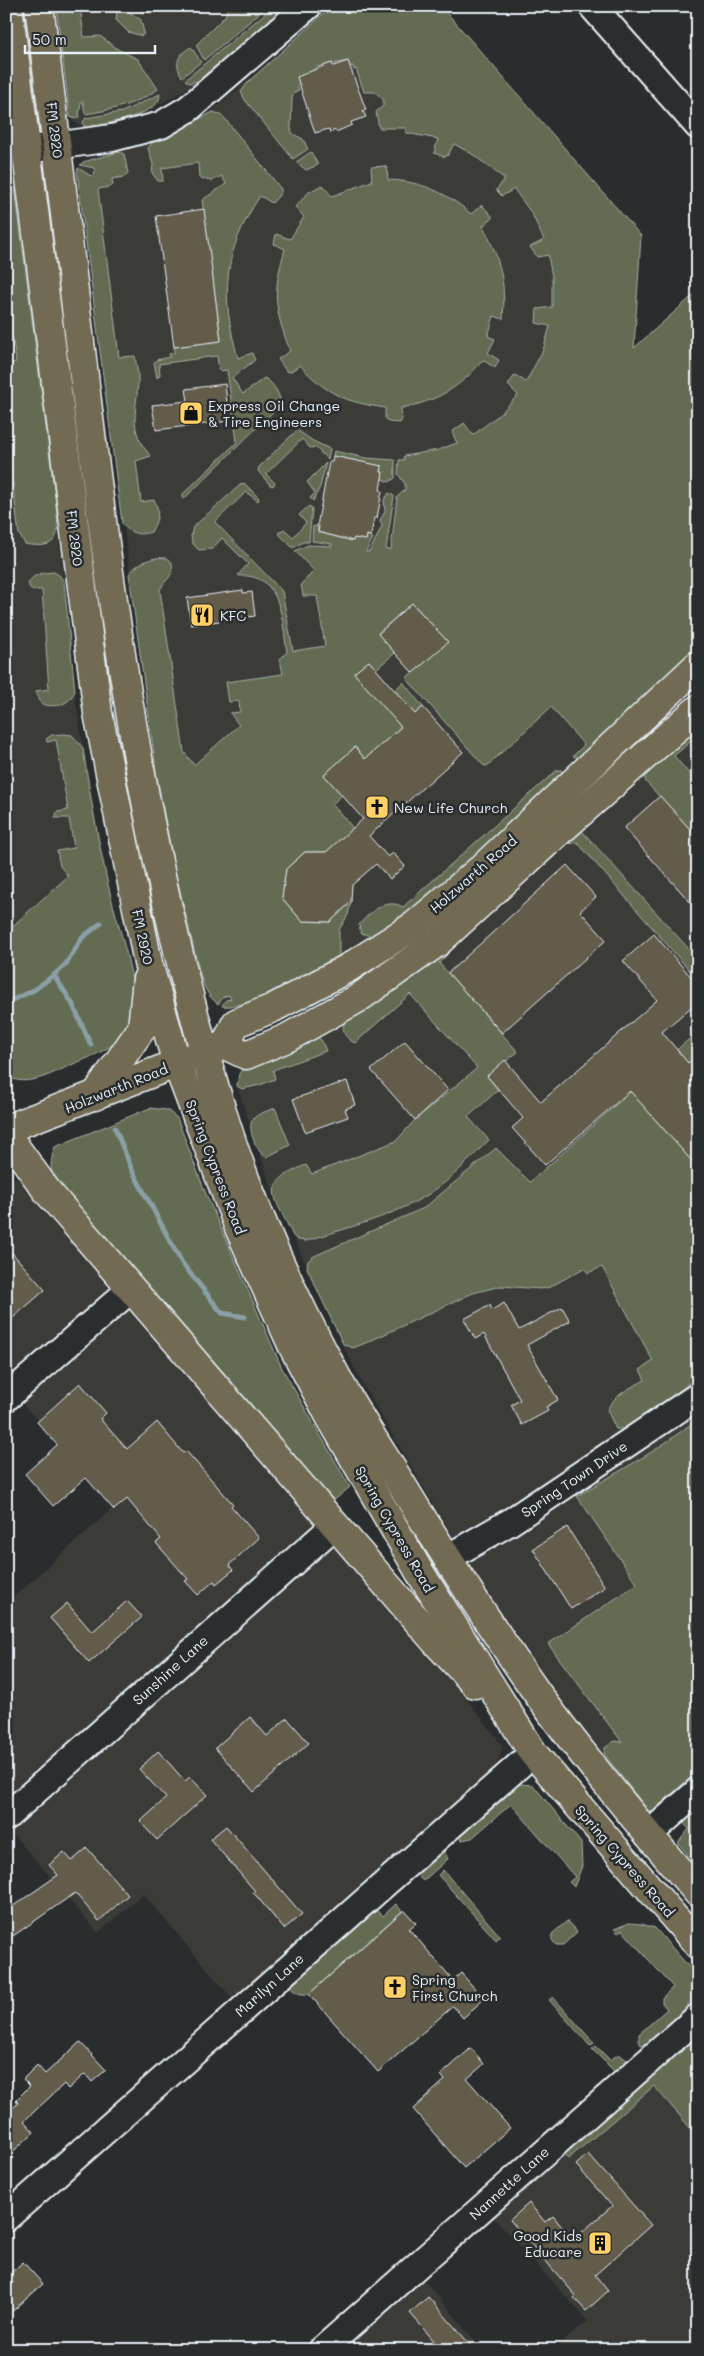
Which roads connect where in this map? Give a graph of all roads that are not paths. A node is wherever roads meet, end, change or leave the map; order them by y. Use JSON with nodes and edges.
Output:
{"nodes":[{"id":1,"x":8,"y":6,"type":"edge"},
{"id":2,"x":39,"y":6,"type":"edge"},
{"id":3,"x":308,"y":6,"type":"edge"},
{"id":4,"x":592,"y":6,"type":"edge"},
{"id":5,"x":698,"y":126,"type":"edge"},
{"id":6,"x":57,"y":146,"type":"junction"},
{"id":7,"x":26,"y":150,"type":"junction"},
{"id":8,"x":698,"y":665,"type":"edge"},
{"id":9,"x":698,"y":709,"type":"edge"},
{"id":10,"x":579,"y":777,"type":"junction"},
{"id":11,"x":598,"y":798,"type":"junction"},
{"id":12,"x":148,"y":963,"type":"junction"},
{"id":13,"x":215,"y":1048,"type":"junction"},
{"id":14,"x":177,"y":1064,"type":"junction"},
{"id":15,"x":95,"y":1096,"type":"junction"},
{"id":16,"x":6,"y":1130,"type":"edge"},
{"id":17,"x":6,"y":1134,"type":"edge"},
{"id":18,"x":131,"y":1289,"type":"junction"},
{"id":19,"x":698,"y":1396,"type":"edge"},
{"id":20,"x":6,"y":1398,"type":"edge"},
{"id":21,"x":350,"y":1451,"type":"junction"},
{"id":22,"x":335,"y":1525,"type":"junction"},
{"id":23,"x":447,"y":1558,"type":"junction"},
{"id":24,"x":518,"y":1729,"type":"junction"},
{"id":25,"x":533,"y":1753,"type":"junction"},
{"id":26,"x":698,"y":1791,"type":"edge"},
{"id":27,"x":628,"y":1810,"type":"junction"},
{"id":28,"x":6,"y":1817,"type":"edge"},
{"id":29,"x":648,"y":1835,"type":"junction"},
{"id":30,"x":698,"y":1892,"type":"edge"},
{"id":31,"x":698,"y":1944,"type":"edge"},
{"id":32,"x":698,"y":2017,"type":"edge"},
{"id":33,"x":6,"y":2218,"type":"edge"},
{"id":34,"x":322,"y":2350,"type":"edge"}],
"edges":[{"from":1,"to":7,"type":"main road","name":"FM 2920","number":"FM 2920"},
{"from":2,"to":6,"type":"main road","name":"FM 2920","number":"FM 2920"},
{"from":3,"to":6,"type":"street"},
{"from":4,"to":5,"type":"street"},
{"from":6,"to":7,"type":"street"},
{"from":6,"to":13,"type":"main road","name":"FM 2920","number":"FM 2920"},
{"from":7,"to":12,"type":"main road","name":"FM 2920","number":"FM 2920"},
{"from":8,"to":10,"type":"main road","name":"Holzwarth Road"},
{"from":9,"to":11,"type":"main road","name":"Holzwarth Road"},
{"from":10,"to":11,"type":"main road"},
{"from":10,"to":13,"type":"main road","name":"Holzwarth Road"},
{"from":11,"to":13,"type":"main road","name":"Holzwarth Road"},
{"from":12,"to":14,"type":"main road","name":"FM 2920","number":"FM 2920"},
{"from":12,"to":15,"type":"main road"},
{"from":13,"to":14,"type":"main road","name":"Holzwarth Road"},
{"from":13,"to":23,"type":"main road","name":"Spring Cypress Road","number":"FM 2920"},
{"from":14,"to":15,"type":"main road","name":"Holzwarth Road"},
{"from":14,"to":21,"type":"main road","name":"Spring Cypress Road","number":"FM 2920"},
{"from":15,"to":16,"type":"main road","name":"Holzwarth Road"},
{"from":17,"to":18,"type":"main road"},
{"from":18,"to":20,"type":"street"},
{"from":18,"to":22,"type":"main road"},
{"from":19,"to":23,"type":"street","name":"Spring Town Drive"},
{"from":21,"to":23,"type":"main road"},
{"from":21,"to":24,"type":"main road","name":"Spring Cypress Road","number":"FM 2920"},
{"from":22,"to":24,"type":"main road"},
{"from":22,"to":28,"type":"street","name":"Sunshine Lane"},
{"from":23,"to":27,"type":"main road","name":"Spring Cypress Road","number":"FM 2920"},
{"from":24,"to":25,"type":"main road","name":"Spring Cypress Road","number":"FM 2920"},
{"from":25,"to":27,"type":"main road"},
{"from":25,"to":31,"type":"main road","name":"Spring Cypress Road","number":"FM 2920"},
{"from":25,"to":33,"type":"street","name":"Marilyn Lane"},
{"from":26,"to":29,"type":"street"},
{"from":27,"to":29,"type":"main road","name":"Spring Cypress Road","number":"FM 2920"},
{"from":29,"to":30,"type":"main road","name":"Spring Cypress Road","number":"FM 2920"},
{"from":32,"to":34,"type":"street","name":"Nannette Lane"}]}
